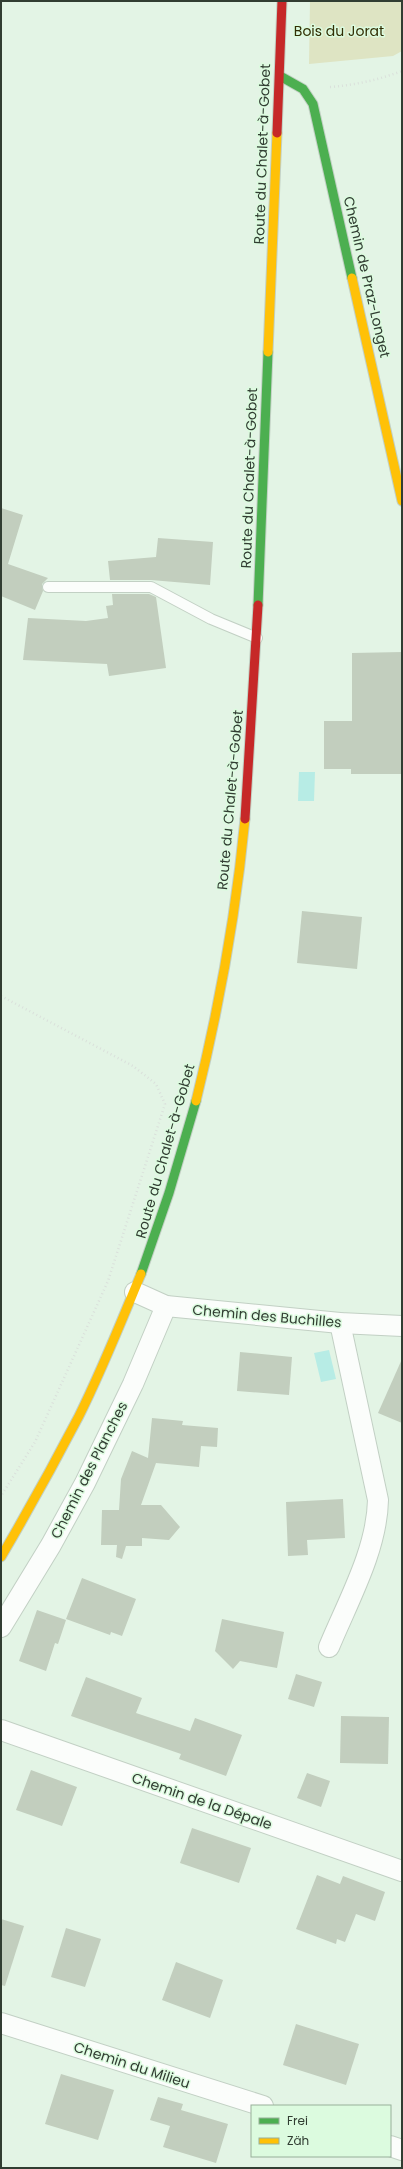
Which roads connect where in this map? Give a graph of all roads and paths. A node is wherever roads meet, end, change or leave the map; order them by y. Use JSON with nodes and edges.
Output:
{"nodes":[{"id":1,"x":282,"y":1,"type":"edge"},
{"id":2,"x":402,"y":71,"type":"edge"},
{"id":3,"x":280,"y":76,"type":"junction"},
{"id":4,"x":303,"y":89,"type":"junction"},
{"id":5,"x":402,"y":501,"type":"edge"},
{"id":6,"x":48,"y":587,"type":"dead end"},
{"id":7,"x":257,"y":638,"type":"junction"},
{"id":8,"x":1,"y":996,"type":"edge"},
{"id":9,"x":135,"y":1292,"type":"junction"},
{"id":10,"x":166,"y":1306,"type":"junction"},
{"id":11,"x":340,"y":1323,"type":"junction"},
{"id":12,"x":402,"y":1326,"type":"edge"},
{"id":13,"x":1,"y":1496,"type":"edge"},
{"id":14,"x":1,"y":1557,"type":"edge"},
{"id":15,"x":1,"y":1627,"type":"edge"},
{"id":16,"x":329,"y":1647,"type":"dead end"},
{"id":17,"x":1,"y":1730,"type":"edge"},
{"id":18,"x":402,"y":1871,"type":"edge"},
{"id":19,"x":1,"y":2023,"type":"edge"},
{"id":20,"x":260,"y":2105,"type":"edge"},
{"id":21,"x":391,"y":2146,"type":"edge"},
{"id":22,"x":402,"y":2150,"type":"edge"}],
"edges":[{"from":1,"to":3,"type":"main road","name":"Route du Chalet-à-Gobet"},
{"from":2,"to":4,"type":"path"},
{"from":3,"to":4,"type":"main road","name":"Chemin de Praz-Longet"},
{"from":3,"to":7,"type":"main road","name":"Route du Chalet-à-Gobet"},
{"from":4,"to":5,"type":"main road","name":"Chemin de Praz-Longet"},
{"from":6,"to":7,"type":"lane"},
{"from":7,"to":9,"type":"main road","name":"Route du Chalet-à-Gobet"},
{"from":8,"to":13,"type":"path"},
{"from":9,"to":10,"type":"street","name":"Chemin des Buchilles"},
{"from":9,"to":14,"type":"main road","name":"Route du Chalet-à-Gobet"},
{"from":10,"to":11,"type":"street","name":"Chemin des Buchilles"},
{"from":10,"to":15,"type":"street","name":"Chemin des Planches"},
{"from":11,"to":12,"type":"street","name":"Chemin des Buchilles"},
{"from":11,"to":16,"type":"street"},
{"from":17,"to":18,"type":"street","name":"Chemin de la Dépale"},
{"from":19,"to":20,"type":"street","name":"Chemin du Milieu"},
{"from":21,"to":22,"type":"street"}]}
